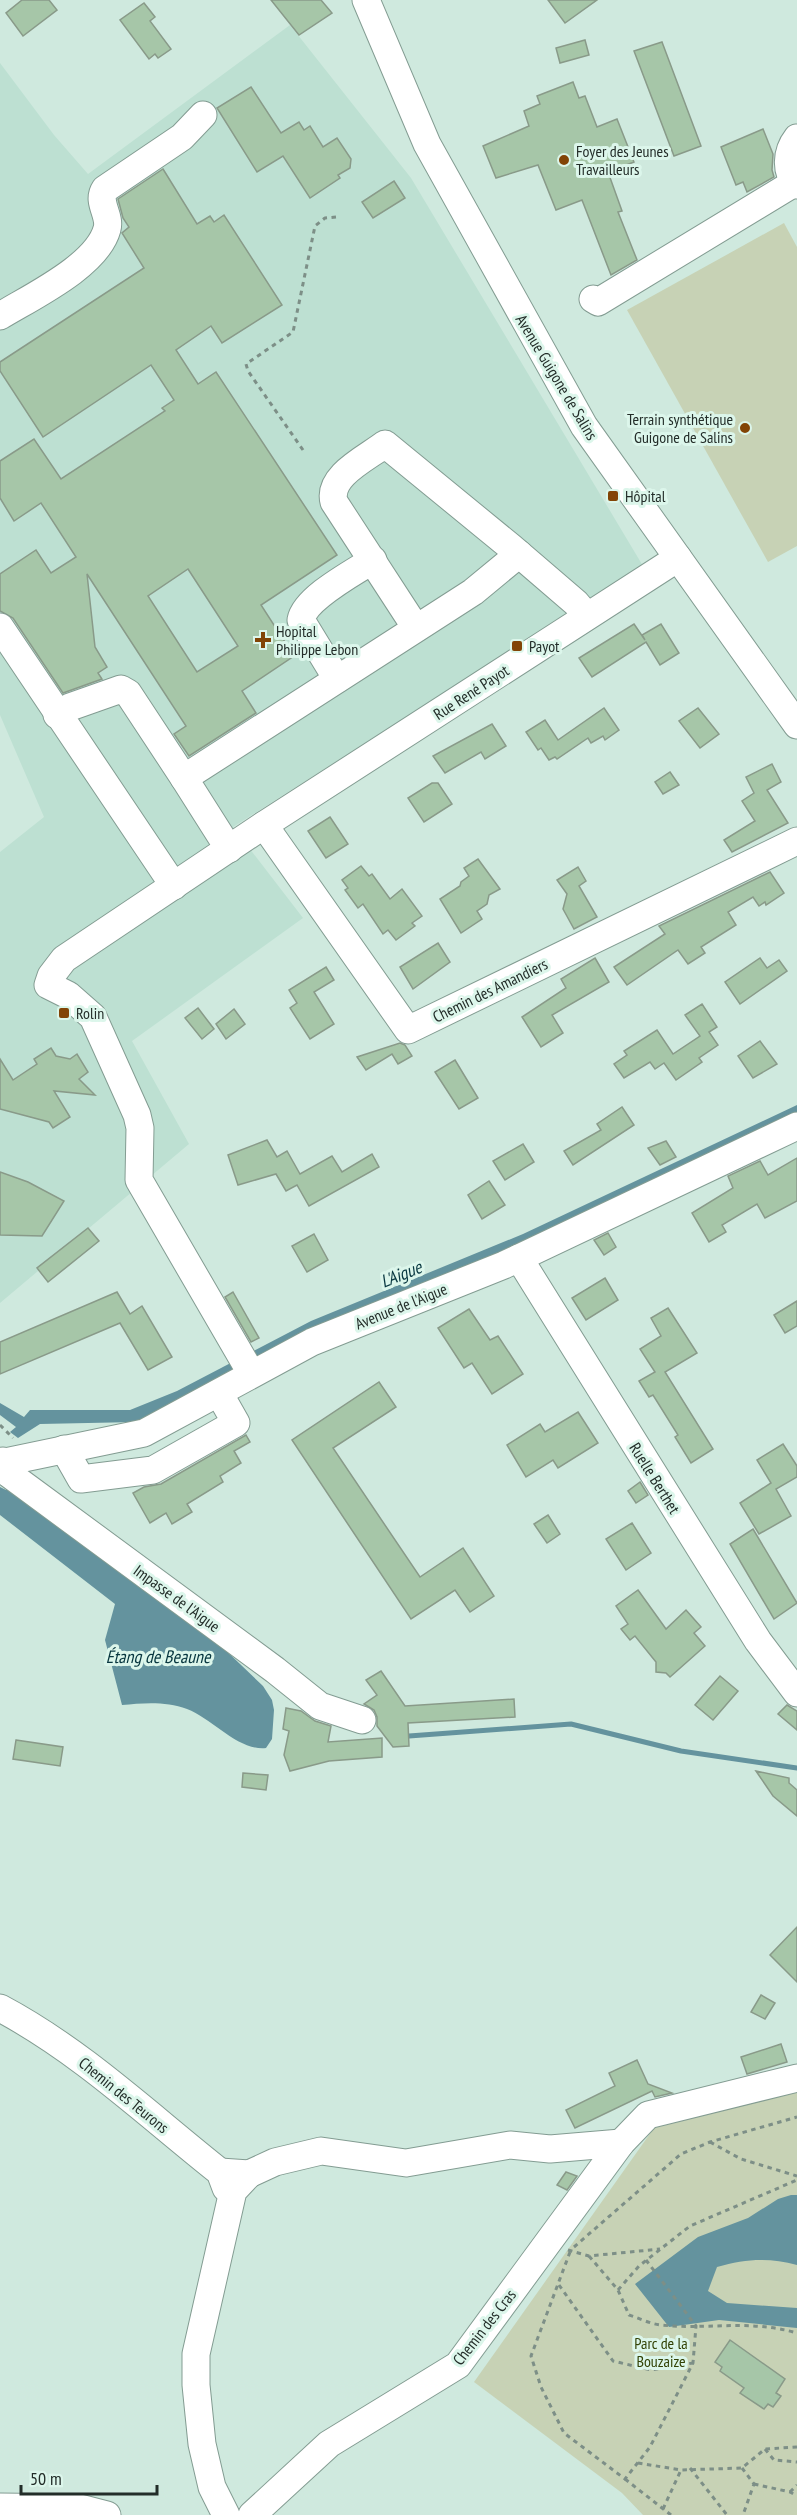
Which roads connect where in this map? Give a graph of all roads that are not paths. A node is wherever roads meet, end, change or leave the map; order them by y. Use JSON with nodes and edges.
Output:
{"nodes":[{"id":1,"x":366,"y":0,"type":"edge"},
{"id":2,"x":203,"y":115,"type":"dead end"},
{"id":3,"x":797,"y":138,"type":"edge"},
{"id":4,"x":795,"y":184,"type":"edge"},
{"id":5,"x":593,"y":299,"type":"dead end"},
{"id":6,"x":0,"y":316,"type":"edge"},
{"id":7,"x":519,"y":554,"type":"junction"},
{"id":8,"x":678,"y":558,"type":"junction"},
{"id":9,"x":373,"y":560,"type":"junction"},
{"id":10,"x":587,"y":616,"type":"junction"},
{"id":11,"x":0,"y":627,"type":"edge"},
{"id":12,"x":416,"y":628,"type":"junction"},
{"id":13,"x":337,"y":679,"type":"junction"},
{"id":14,"x":57,"y":715,"type":"junction"},
{"id":15,"x":797,"y":725,"type":"edge"},
{"id":16,"x":184,"y":778,"type":"junction"},
{"id":17,"x":264,"y":825,"type":"junction"},
{"id":18,"x":797,"y":841,"type":"edge"},
{"id":19,"x":229,"y":849,"type":"junction"},
{"id":20,"x":174,"y":886,"type":"junction"},
{"id":21,"x":797,"y":1126,"type":"edge"},
{"id":22,"x":519,"y":1258,"type":"junction"},
{"id":23,"x":250,"y":1373,"type":"junction"},
{"id":24,"x":219,"y":1393,"type":"junction"},
{"id":25,"x":64,"y":1449,"type":"junction"},
{"id":26,"x":6,"y":1455,"type":"edge"},
{"id":27,"x":786,"y":1657,"type":"edge"},
{"id":28,"x":797,"y":1693,"type":"edge"},
{"id":29,"x":362,"y":1720,"type":"dead end"},
{"id":30,"x":0,"y":2008,"type":"edge"},
{"id":31,"x":797,"y":2078,"type":"edge"},
{"id":32,"x":621,"y":2143,"type":"junction"},
{"id":33,"x":220,"y":2172,"type":"junction"},
{"id":34,"x":249,"y":2174,"type":"junction"},
{"id":35,"x":230,"y":2201,"type":"junction"},
{"id":36,"x":0,"y":2507,"type":"edge"},
{"id":37,"x":107,"y":2515,"type":"edge"},
{"id":38,"x":226,"y":2515,"type":"edge"},
{"id":39,"x":252,"y":2515,"type":"edge"}],
"edges":[{"from":1,"to":8,"type":"street","name":"Avenue Guigone de Salins"},
{"from":2,"to":6,"type":"street"},
{"from":3,"to":4,"type":"street"},
{"from":4,"to":5,"type":"street"},
{"from":7,"to":9,"type":"street"},
{"from":7,"to":10,"type":"street"},
{"from":7,"to":12,"type":"street"},
{"from":8,"to":10,"type":"street","name":"Rue René Payot"},
{"from":8,"to":15,"type":"street","name":"Avenue Guigone de Salins"},
{"from":9,"to":12,"type":"street"},
{"from":9,"to":13,"type":"street"},
{"from":10,"to":17,"type":"street","name":"Rue René Payot"},
{"from":11,"to":14,"type":"street"},
{"from":12,"to":13,"type":"street"},
{"from":13,"to":16,"type":"street"},
{"from":14,"to":16,"type":"street"},
{"from":14,"to":20,"type":"street"},
{"from":16,"to":19,"type":"street"},
{"from":17,"to":18,"type":"street","name":"Chemin des Amandiers"},
{"from":17,"to":19,"type":"street","name":"Rue René Payot"},
{"from":19,"to":20,"type":"street","name":"Rue René Payot"},
{"from":20,"to":23,"type":"street","name":"Rue René Payot"},
{"from":21,"to":22,"type":"street","name":"Avenue de l'Aigue"},
{"from":22,"to":23,"type":"street","name":"Avenue de l'Aigue"},
{"from":22,"to":27,"type":"street","name":"Ruelle Berthet"},
{"from":23,"to":24,"type":"street","name":"Avenue de l'Aigue"},
{"from":24,"to":25,"type":"street","name":"Avenue de l'Aigue"},
{"from":24,"to":25,"type":"street"},
{"from":25,"to":26,"type":"street","name":"Avenue de l'Aigue"},
{"from":26,"to":29,"type":"street","name":"Impasse de l'Aigue"},
{"from":27,"to":28,"type":"street","name":"Ruelle Berthet"},
{"from":30,"to":33,"type":"street","name":"Chemin des Teurons"},
{"from":31,"to":32,"type":"street","name":"Chemin des Cras"},
{"from":32,"to":34,"type":"street"},
{"from":32,"to":39,"type":"street","name":"Chemin des Cras"},
{"from":33,"to":34,"type":"street"},
{"from":33,"to":35,"type":"street"},
{"from":34,"to":35,"type":"street"},
{"from":35,"to":38,"type":"street"},
{"from":36,"to":37,"type":"street"}]}
